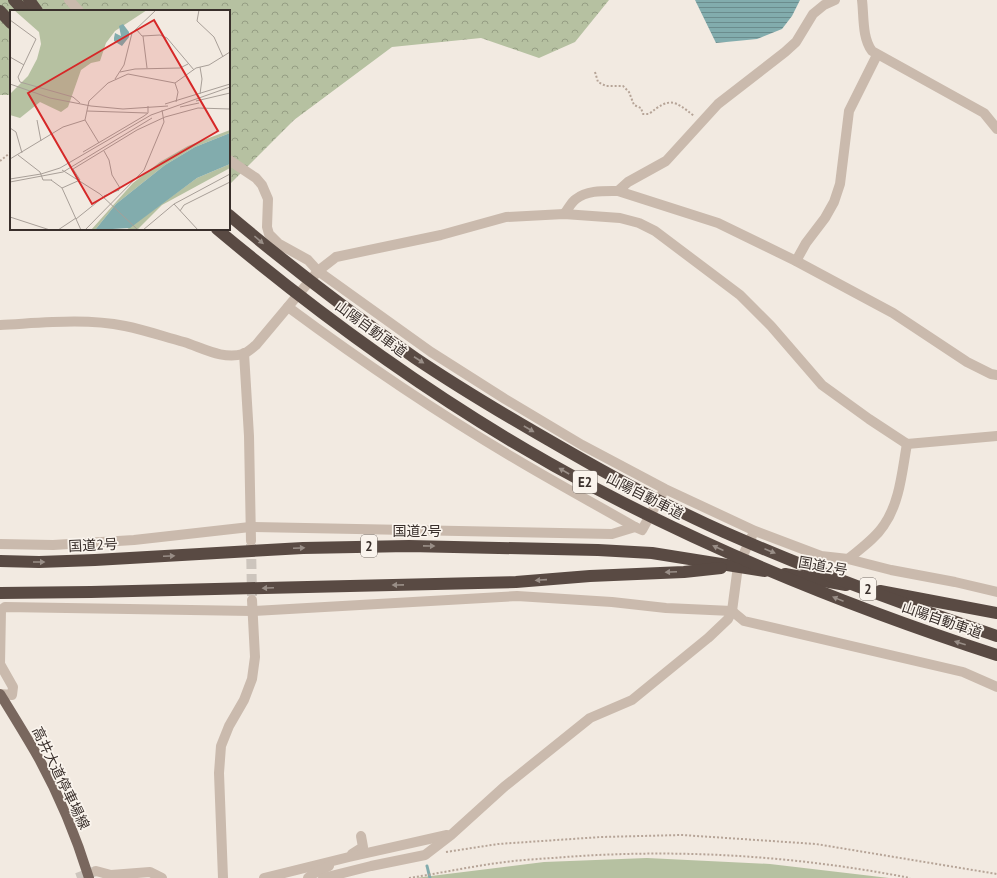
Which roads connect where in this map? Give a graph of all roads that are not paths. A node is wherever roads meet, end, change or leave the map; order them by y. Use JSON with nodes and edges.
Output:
{"nodes":[{"id":1,"x":14,"y":0,"type":"edge"},
{"id":2,"x":29,"y":0,"type":"edge"},
{"id":3,"x":69,"y":0,"type":"edge"},
{"id":4,"x":835,"y":0,"type":"edge"},
{"id":5,"x":862,"y":0,"type":"edge"},
{"id":6,"x":23,"y":10,"type":"edge"},
{"id":7,"x":36,"y":10,"type":"edge"},
{"id":8,"x":78,"y":10,"type":"edge"},
{"id":9,"x":877,"y":55,"type":"junction"},
{"id":10,"x":997,"y":129,"type":"edge"},
{"id":11,"x":230,"y":161,"type":"edge"},
{"id":12,"x":618,"y":191,"type":"junction"},
{"id":13,"x":564,"y":214,"type":"junction"},
{"id":14,"x":230,"y":216,"type":"edge"},
{"id":15,"x":218,"y":230,"type":"edge"},
{"id":16,"x":796,"y":261,"type":"junction"},
{"id":17,"x":318,"y":271,"type":"junction"},
{"id":18,"x":288,"y":307,"type":"junction"},
{"id":19,"x":0,"y":325,"type":"edge"},
{"id":20,"x":244,"y":354,"type":"junction"},
{"id":21,"x":997,"y":375,"type":"edge"},
{"id":22,"x":997,"y":436,"type":"edge"},
{"id":23,"x":907,"y":444,"type":"junction"},
{"id":24,"x":665,"y":489,"type":"junction"},
{"id":25,"x":250,"y":527,"type":"junction"},
{"id":26,"x":635,"y":527,"type":"junction"},
{"id":27,"x":754,"y":531,"type":"junction"},
{"id":28,"x":251,"y":541,"type":"tunnel mouth"},
{"id":29,"x":0,"y":544,"type":"edge"},
{"id":30,"x":848,"y":560,"type":"junction"},
{"id":31,"x":0,"y":561,"type":"edge"},
{"id":32,"x":738,"y":566,"type":"junction"},
{"id":33,"x":997,"y":592,"type":"edge"},
{"id":34,"x":0,"y":593,"type":"edge"},
{"id":35,"x":252,"y":600,"type":"tunnel mouth"},
{"id":36,"x":252,"y":611,"type":"junction"},
{"id":37,"x":732,"y":611,"type":"junction"},
{"id":38,"x":997,"y":613,"type":"edge"},
{"id":39,"x":997,"y":636,"type":"edge"},
{"id":40,"x":997,"y":655,"type":"edge"},
{"id":41,"x":997,"y":687,"type":"edge"},
{"id":42,"x":0,"y":694,"type":"edge"},
{"id":43,"x":451,"y":835,"type":"junction"},
{"id":44,"x":361,"y":836,"type":"dead end"},
{"id":45,"x":348,"y":857,"type":"junction"},
{"id":46,"x":92,"y":875,"type":"edge"},
{"id":47,"x":162,"y":878,"type":"edge"},
{"id":48,"x":223,"y":878,"type":"edge"},
{"id":49,"x":264,"y":878,"type":"edge"},
{"id":50,"x":308,"y":878,"type":"edge"},
{"id":51,"x":323,"y":878,"type":"edge"}],
"edges":[{"from":1,"to":6,"type":"highway"},
{"from":2,"to":7,"type":"highway"},
{"from":3,"to":8,"type":"street"},
{"from":4,"to":12,"type":"street"},
{"from":5,"to":9,"type":"street"},
{"from":9,"to":10,"type":"street"},
{"from":9,"to":16,"type":"street"},
{"from":11,"to":17,"type":"street"},
{"from":12,"to":13,"type":"street"},
{"from":12,"to":16,"type":"street"},
{"from":13,"to":17,"type":"street"},
{"from":13,"to":23,"type":"street"},
{"from":14,"to":39,"type":"highway","name":"山陽自動車道","number":"E2","one_way":true,"bridge":true},
{"from":40,"to":15,"type":"highway","name":"山陽自動車道","number":"E2","one_way":true,"bridge":true},
{"from":16,"to":21,"type":"street"},
{"from":17,"to":18,"type":"street"},
{"from":17,"to":24,"type":"street"},
{"from":18,"to":20,"type":"street"},
{"from":18,"to":26,"type":"street"},
{"from":19,"to":20,"type":"street"},
{"from":20,"to":25,"type":"street"},
{"from":22,"to":23,"type":"street"},
{"from":23,"to":30,"type":"street"},
{"from":24,"to":26,"type":"street"},
{"from":24,"to":27,"type":"street"},
{"from":25,"to":26,"type":"street"},
{"from":25,"to":28,"type":"street"},
{"from":25,"to":29,"type":"street"},
{"from":27,"to":30,"type":"street"},
{"from":27,"to":32,"type":"street"},
{"from":30,"to":33,"type":"street"},
{"from":31,"to":32,"type":"highway","name":"国道2号","number":"2","one_way":true},
{"from":32,"to":34,"type":"highway","name":"国道2号","number":"2","one_way":true},
{"from":32,"to":37,"type":"street"},
{"from":32,"to":38,"type":"highway","name":"国道2号","number":"2"},
{"from":35,"to":36,"type":"street"},
{"from":36,"to":37,"type":"street"},
{"from":36,"to":42,"type":"street"},
{"from":36,"to":48,"type":"street"},
{"from":37,"to":41,"type":"street"},
{"from":37,"to":43,"type":"street"},
{"from":42,"to":46,"type":"main road","name":"高井大道停車場線"},
{"from":43,"to":45,"type":"street"},
{"from":43,"to":51,"type":"street"},
{"from":44,"to":45,"type":"street"},
{"from":45,"to":49,"type":"street"},
{"from":45,"to":50,"type":"street"},
{"from":46,"to":47,"type":"street"}]}
